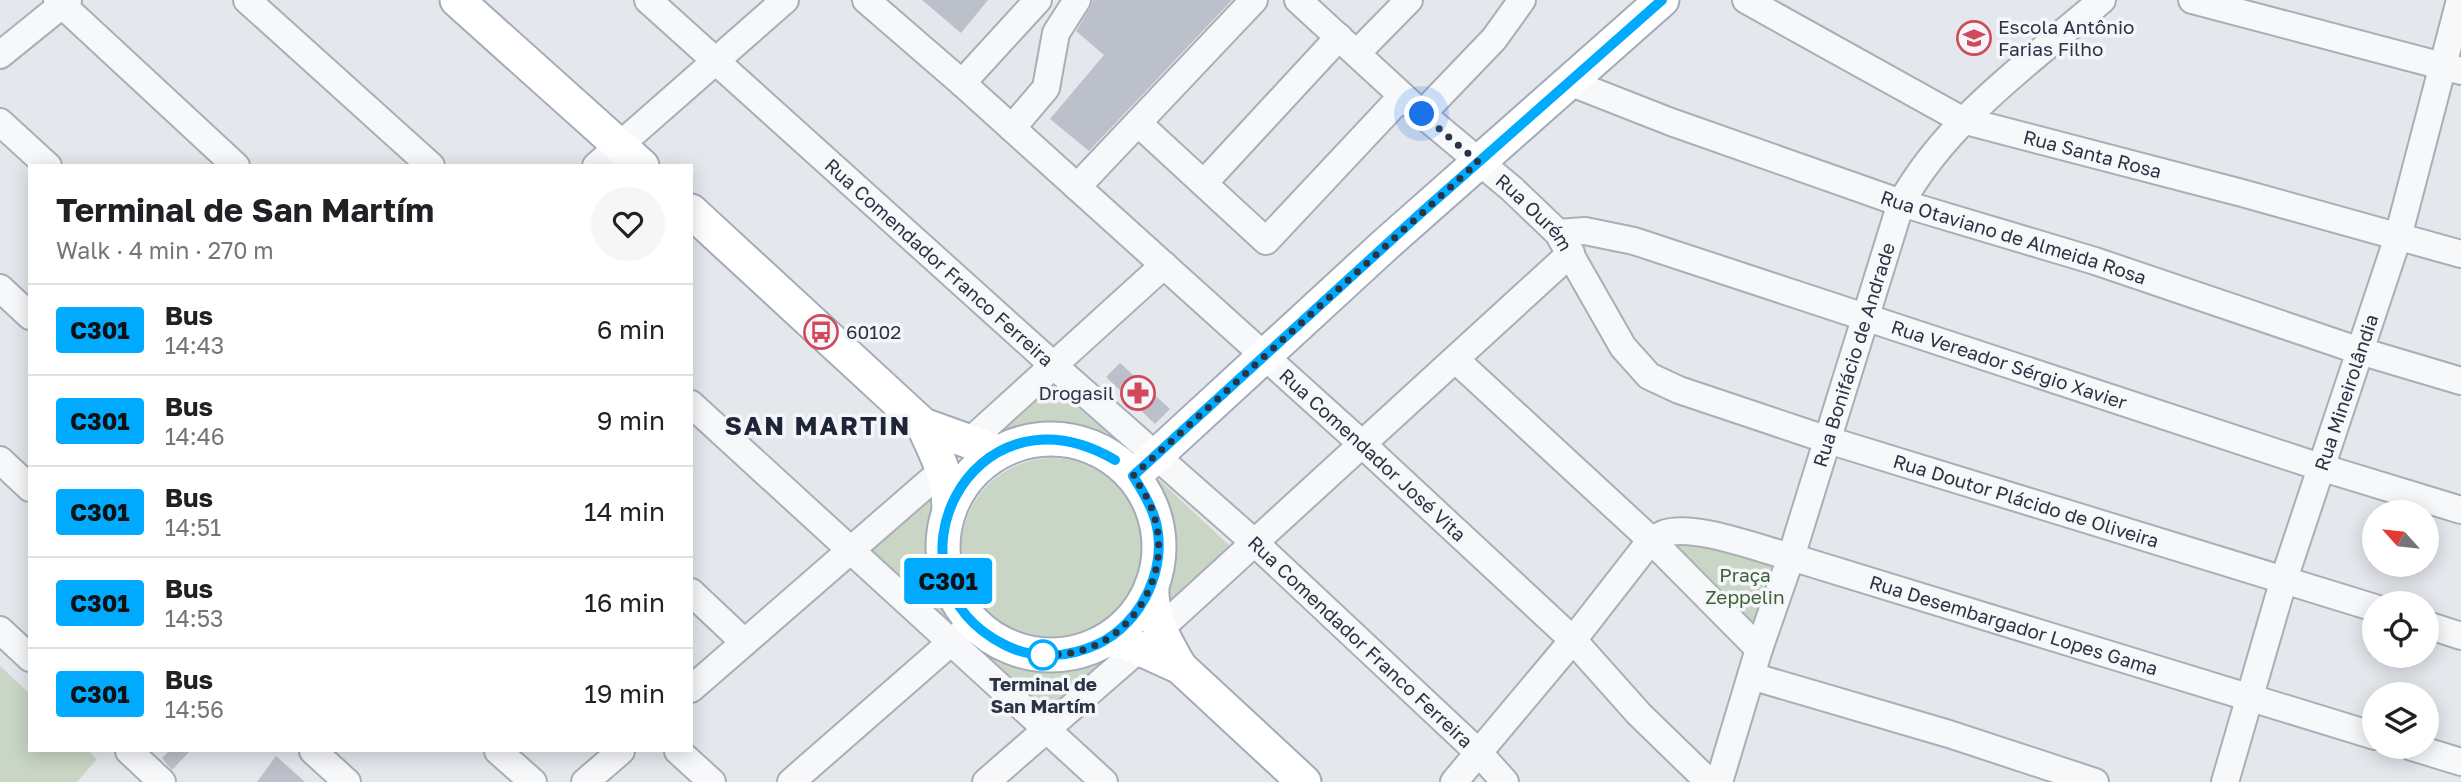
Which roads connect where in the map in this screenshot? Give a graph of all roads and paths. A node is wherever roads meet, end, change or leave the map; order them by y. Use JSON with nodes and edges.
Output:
{"nodes":[{"id":1,"x":247,"y":0,"type":"edge"},
{"id":2,"x":457,"y":0,"type":"edge"},
{"id":3,"x":648,"y":0,"type":"edge"},
{"id":4,"x":785,"y":0,"type":"edge"},
{"id":5,"x":866,"y":0,"type":"edge"},
{"id":6,"x":1038,"y":0,"type":"edge"},
{"id":7,"x":1077,"y":0,"type":"edge"},
{"id":8,"x":1254,"y":0,"type":"edge"},
{"id":9,"x":1298,"y":0,"type":"edge"},
{"id":10,"x":1409,"y":0,"type":"edge"},
{"id":11,"x":1522,"y":0,"type":"edge"},
{"id":12,"x":1662,"y":0,"type":"edge"},
{"id":13,"x":1746,"y":0,"type":"edge"},
{"id":14,"x":2102,"y":0,"type":"edge"},
{"id":15,"x":2192,"y":0,"type":"edge"},
{"id":16,"x":2460,"y":0,"type":"edge"},
{"id":17,"x":62,"y":2,"type":"edge"},
{"id":18,"x":1348,"y":45,"type":"junction"},
{"id":19,"x":0,"y":55,"type":"edge"},
{"id":20,"x":714,"y":60,"type":"junction"},
{"id":21,"x":2452,"y":68,"type":"edge"},
{"id":22,"x":1569,"y":82,"type":"junction"},
{"id":23,"x":962,"y":83,"type":"junction"},
{"id":24,"x":1402,"y":96,"type":"junction"},
{"id":25,"x":1422,"y":114,"type":"junction"},
{"id":26,"x":1962,"y":120,"type":"junction"},
{"id":27,"x":0,"y":122,"type":"edge"},
{"id":28,"x":1138,"y":123,"type":"junction"},
{"id":29,"x":1012,"y":128,"type":"junction"},
{"id":30,"x":619,"y":159,"type":"edge"},
{"id":31,"x":1478,"y":162,"type":"junction"},
{"id":32,"x":46,"y":164,"type":"edge"},
{"id":33,"x":234,"y":164,"type":"edge"},
{"id":34,"x":428,"y":164,"type":"edge"},
{"id":35,"x":1204,"y":183,"type":"junction"},
{"id":36,"x":1077,"y":187,"type":"junction"},
{"id":37,"x":1901,"y":203,"type":"junction"},
{"id":38,"x":693,"y":213,"type":"edge"},
{"id":39,"x":2398,"y":237,"type":"junction"},
{"id":40,"x":1565,"y":243,"type":"junction"},
{"id":41,"x":2461,"y":254,"type":"edge"},
{"id":42,"x":1164,"y":265,"type":"junction"},
{"id":43,"x":0,"y":288,"type":"edge"},
{"id":44,"x":28,"y":314,"type":"edge"},
{"id":45,"x":1865,"y":319,"type":"junction"},
{"id":46,"x":2360,"y":351,"type":"junction"},
{"id":47,"x":1265,"y":356,"type":"junction"},
{"id":48,"x":1456,"y":360,"type":"junction"},
{"id":49,"x":1053,"y":365,"type":"junction"},
{"id":50,"x":2461,"y":381,"type":"edge"},
{"id":51,"x":1679,"y":390,"type":"joint"},
{"id":52,"x":693,"y":406,"type":"edge"},
{"id":53,"x":923,"y":425,"type":"junction"},
{"id":54,"x":1828,"y":440,"type":"junction"},
{"id":55,"x":1362,"y":444,"type":"junction"},
{"id":56,"x":983,"y":447,"type":"junction"},
{"id":57,"x":0,"y":460,"type":"edge"},
{"id":58,"x":1145,"y":465,"type":"junction"},
{"id":59,"x":2320,"y":467,"type":"junction"},
{"id":60,"x":944,"y":469,"type":"junction"},
{"id":61,"x":28,"y":486,"type":"edge"},
{"id":62,"x":2461,"y":510,"type":"edge"},
{"id":63,"x":949,"y":512,"type":"junction"},
{"id":64,"x":1651,"y":540,"type":"junction"},
{"id":65,"x":1255,"y":543,"type":"junction"},
{"id":66,"x":851,"y":551,"type":"junction"},
{"id":67,"x":1791,"y":557,"type":"junction"},
{"id":68,"x":2284,"y":579,"type":"junction"},
{"id":69,"x":1152,"y":585,"type":"junction"},
{"id":70,"x":693,"y":594,"type":"edge"},
{"id":71,"x":2362,"y":604,"type":"edge"},
{"id":72,"x":2439,"y":629,"type":"edge"},
{"id":73,"x":0,"y":630,"type":"edge"},
{"id":74,"x":963,"y":633,"type":"junction"},
{"id":75,"x":2461,"y":636,"type":"edge"},
{"id":76,"x":1108,"y":639,"type":"junction"},
{"id":77,"x":1150,"y":639,"type":"junction"},
{"id":78,"x":1573,"y":640,"type":"junction"},
{"id":79,"x":744,"y":642,"type":"junction"},
{"id":80,"x":1759,"y":649,"type":"junction"},
{"id":81,"x":28,"y":656,"type":"edge"},
{"id":82,"x":1751,"y":676,"type":"junction"},
{"id":83,"x":693,"y":687,"type":"edge"},
{"id":84,"x":2248,"y":698,"type":"junction"},
{"id":85,"x":1047,"y":729,"type":"junction"},
{"id":86,"x":2362,"y":732,"type":"edge"},
{"id":87,"x":130,"y":752,"type":"edge"},
{"id":88,"x":314,"y":752,"type":"edge"},
{"id":89,"x":499,"y":752,"type":"edge"},
{"id":90,"x":620,"y":752,"type":"edge"},
{"id":91,"x":679,"y":752,"type":"edge"},
{"id":92,"x":1479,"y":753,"type":"junction"},
{"id":93,"x":2439,"y":755,"type":"edge"},
{"id":94,"x":2461,"y":762,"type":"edge"},
{"id":95,"x":163,"y":782,"type":"edge"},
{"id":96,"x":347,"y":782,"type":"edge"},
{"id":97,"x":533,"y":782,"type":"edge"},
{"id":98,"x":585,"y":782,"type":"edge"},
{"id":99,"x":712,"y":782,"type":"edge"},
{"id":100,"x":791,"y":782,"type":"edge"},
{"id":101,"x":986,"y":782,"type":"edge"},
{"id":102,"x":1104,"y":782,"type":"edge"},
{"id":103,"x":1304,"y":782,"type":"edge"},
{"id":104,"x":1454,"y":782,"type":"edge"},
{"id":105,"x":1505,"y":782,"type":"edge"},
{"id":106,"x":1709,"y":782,"type":"edge"},
{"id":107,"x":1719,"y":782,"type":"edge"},
{"id":108,"x":2095,"y":782,"type":"edge"},
{"id":109,"x":2225,"y":782,"type":"edge"}],
"edges":[{"from":1,"to":34,"type":"street"},
{"from":2,"to":30,"type":"main road"},
{"from":3,"to":20,"type":"street","name":"Rua Comendador Franco Ferreira"},
{"from":4,"to":20,"type":"street"},
{"from":5,"to":23,"type":"street","name":"Rua Comendador José Vita"},
{"from":6,"to":23,"type":"street"},
{"from":7,"to":29,"type":"street"},
{"from":8,"to":28,"type":"street"},
{"from":9,"to":18,"type":"street","name":"Rua Ourém"},
{"from":10,"to":18,"type":"street"},
{"from":11,"to":25,"type":"street"},
{"from":12,"to":22,"type":"main road"},
{"from":13,"to":26,"type":"street","name":"Rua Santa Rosa"},
{"from":14,"to":26,"type":"street","name":"Rua Bonifácio de Andrade"},
{"from":15,"to":21,"type":"street"},
{"from":16,"to":21,"type":"street","name":"Rua Mineirolândia"},
{"from":17,"to":19,"type":"street"},
{"from":17,"to":33,"type":"street"},
{"from":18,"to":24,"type":"street","name":"Rua Ourém"},
{"from":18,"to":35,"type":"street"},
{"from":20,"to":30,"type":"street"},
{"from":20,"to":49,"type":"street","name":"Rua Comendador Franco Ferreira"},
{"from":21,"to":39,"type":"street","name":"Rua Mineirolândia"},
{"from":22,"to":31,"type":"main road"},
{"from":22,"to":37,"type":"street","name":"Rua Otaviano de Almeida Rosa"},
{"from":23,"to":29,"type":"street","name":"Rua Comendador José Vita"},
{"from":24,"to":25,"type":"street","name":"Rua Ourém"},
{"from":24,"to":35,"type":"street"},
{"from":25,"to":31,"type":"street","name":"Rua Ourém"},
{"from":26,"to":37,"type":"street","name":"Rua Bonifácio de Andrade"},
{"from":26,"to":39,"type":"street","name":"Rua Santa Rosa"},
{"from":27,"to":32,"type":"street"},
{"from":28,"to":35,"type":"street"},
{"from":28,"to":36,"type":"street"},
{"from":29,"to":36,"type":"street","name":"Rua Comendador José Vita"},
{"from":31,"to":40,"type":"street","name":"Rua Ourém"},
{"from":31,"to":47,"type":"main road"},
{"from":36,"to":42,"type":"street","name":"Rua Comendador José Vita"},
{"from":37,"to":45,"type":"street","name":"Rua Bonifácio de Andrade"},
{"from":37,"to":46,"type":"street","name":"Rua Otaviano de Almeida Rosa"},
{"from":38,"to":53,"type":"main road"},
{"from":39,"to":41,"type":"street","name":"Rua Santa Rosa"},
{"from":39,"to":46,"type":"street","name":"Rua Mineirolândia"},
{"from":40,"to":45,"type":"street","name":"Rua Vereador Sérgio Xavier"},
{"from":40,"to":48,"type":"street"},
{"from":40,"to":51,"type":"street","name":"Rua Ourém"},
{"from":42,"to":47,"type":"street","name":"Rua Comendador José Vita"},
{"from":42,"to":49,"type":"street"},
{"from":43,"to":44,"type":"street"},
{"from":45,"to":54,"type":"street","name":"Rua Bonifácio de Andrade"},
{"from":45,"to":59,"type":"street","name":"Rua Vereador Sérgio Xavier"},
{"from":46,"to":50,"type":"street","name":"Rua Otaviano de Almeida Rosa"},
{"from":46,"to":59,"type":"street","name":"Rua Mineirolândia"},
{"from":47,"to":55,"type":"street","name":"Rua Comendador José Vita"},
{"from":47,"to":58,"type":"main road"},
{"from":48,"to":55,"type":"street"},
{"from":48,"to":64,"type":"street"},
{"from":49,"to":56,"type":"street"},
{"from":49,"to":58,"type":"street","name":"Rua Comendador Franco Ferreira"},
{"from":51,"to":54,"type":"street","name":"Rua Doutor Plácido de Oliveira"},
{"from":52,"to":66,"type":"street"},
{"from":53,"to":56,"type":"main road"},
{"from":53,"to":60,"type":"main road"},
{"from":54,"to":67,"type":"street","name":"Rua Bonifácio de Andrade"},
{"from":54,"to":68,"type":"street","name":"Rua Doutor Plácido de Oliveira"},
{"from":55,"to":65,"type":"street"},
{"from":55,"to":78,"type":"street","name":"Rua Comendador José Vita"},
{"from":56,"to":58,"type":"main road"},
{"from":56,"to":63,"type":"main road"},
{"from":57,"to":61,"type":"street"},
{"from":58,"to":65,"type":"street","name":"Rua Comendador Franco Ferreira"},
{"from":58,"to":69,"type":"main road"},
{"from":59,"to":62,"type":"street","name":"Rua Vereador Sérgio Xavier"},
{"from":59,"to":68,"type":"street","name":"Rua Mineirolândia"},
{"from":60,"to":63,"type":"main road"},
{"from":60,"to":66,"type":"street"},
{"from":63,"to":74,"type":"main road"},
{"from":64,"to":67,"type":"street","name":"Rua Desembargador Lopes Gama"},
{"from":64,"to":78,"type":"street"},
{"from":64,"to":80,"type":"street"},
{"from":65,"to":77,"type":"street"},
{"from":65,"to":92,"type":"street","name":"Rua Comendador Franco Ferreira"},
{"from":66,"to":74,"type":"street"},
{"from":66,"to":79,"type":"street"},
{"from":67,"to":80,"type":"street","name":"Rua Bonifácio de Andrade"},
{"from":67,"to":84,"type":"street","name":"Rua Desembargador Lopes Gama"},
{"from":68,"to":71,"type":"street","name":"Rua Doutor Plácido de Oliveira"},
{"from":68,"to":84,"type":"street","name":"Rua Mineirolândia"},
{"from":69,"to":76,"type":"main road"},
{"from":69,"to":77,"type":"main road"},
{"from":70,"to":79,"type":"street"},
{"from":72,"to":75,"type":"street"},
{"from":73,"to":81,"type":"street"},
{"from":74,"to":76,"type":"main road"},
{"from":74,"to":85,"type":"street"},
{"from":74,"to":100,"type":"street"},
{"from":76,"to":77,"type":"main road"},
{"from":77,"to":85,"type":"street"},
{"from":77,"to":103,"type":"main road"},
{"from":78,"to":92,"type":"street"},
{"from":78,"to":106,"type":"street","name":"Rua Comendador José Vita"},
{"from":79,"to":83,"type":"street"},
{"from":80,"to":82,"type":"street","name":"Rua Bonifácio de Andrade"},
{"from":82,"to":107,"type":"street","name":"Rua Bonifácio de Andrade"},
{"from":82,"to":108,"type":"street"},
{"from":84,"to":86,"type":"street","name":"Rua Desembargador Lopes Gama"},
{"from":84,"to":109,"type":"street","name":"Rua Mineirolândia"},
{"from":85,"to":101,"type":"street"},
{"from":85,"to":102,"type":"street"},
{"from":87,"to":95,"type":"street"},
{"from":88,"to":96,"type":"street"},
{"from":89,"to":97,"type":"street"},
{"from":90,"to":98,"type":"street"},
{"from":91,"to":99,"type":"street"},
{"from":92,"to":104,"type":"street"},
{"from":92,"to":105,"type":"street","name":"Rua Comendador Franco Ferreira"},
{"from":93,"to":94,"type":"street"}]}
